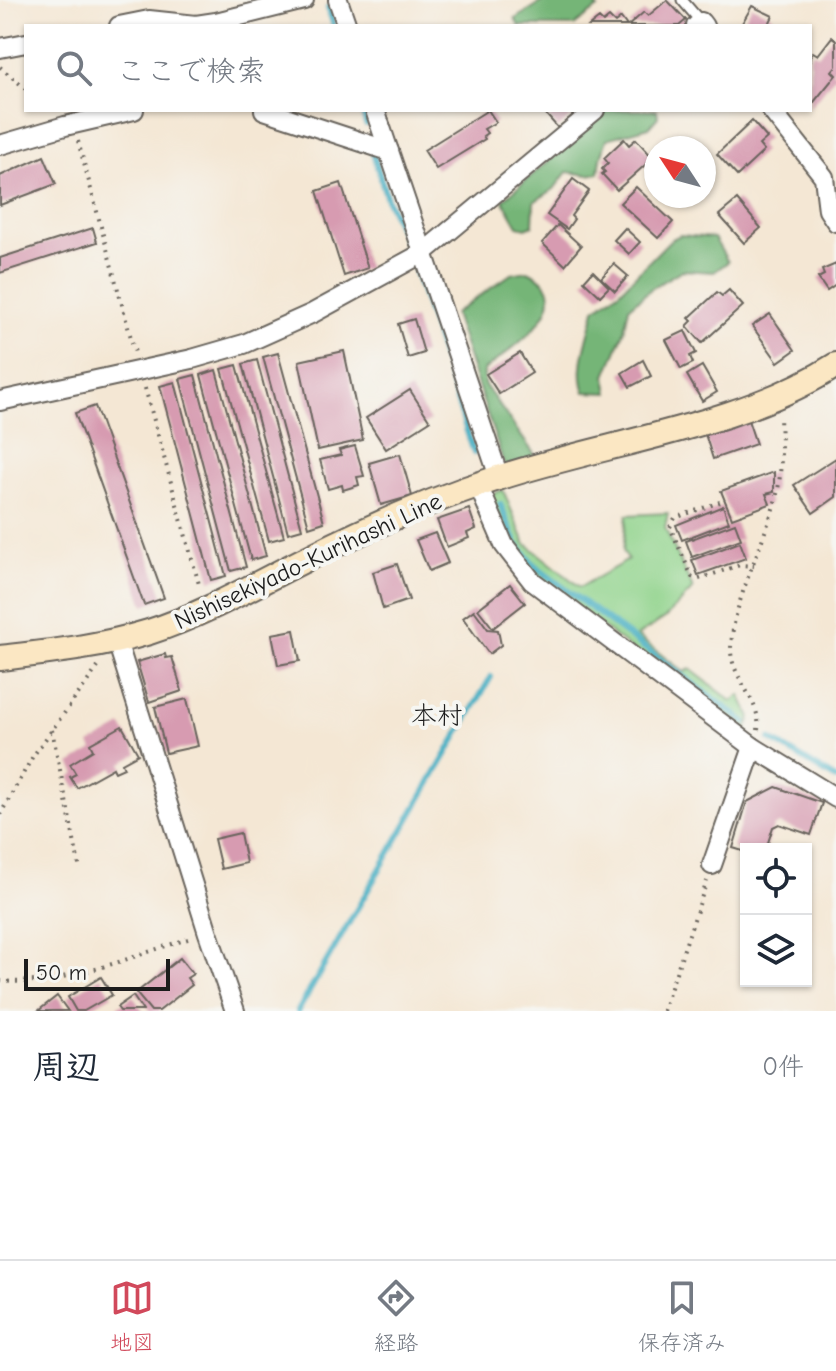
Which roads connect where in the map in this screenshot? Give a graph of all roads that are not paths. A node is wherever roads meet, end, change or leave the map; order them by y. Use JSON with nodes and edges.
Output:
{"nodes":[{"id":1,"x":304,"y":0,"type":"edge"},
{"id":2,"x":338,"y":0,"type":"edge"},
{"id":3,"x":682,"y":0,"type":"edge"},
{"id":4,"x":129,"y":24,"type":"edge"},
{"id":5,"x":187,"y":24,"type":"edge"},
{"id":6,"x":216,"y":24,"type":"edge"},
{"id":7,"x":346,"y":24,"type":"edge"},
{"id":8,"x":699,"y":24,"type":"edge"},
{"id":9,"x":24,"y":43,"type":"edge"},
{"id":10,"x":0,"y":48,"type":"edge"},
{"id":11,"x":125,"y":112,"type":"edge"},
{"id":12,"x":270,"y":112,"type":"edge"},
{"id":13,"x":376,"y":112,"type":"edge"},
{"id":14,"x":593,"y":112,"type":"edge"},
{"id":15,"x":773,"y":112,"type":"edge"},
{"id":16,"x":0,"y":145,"type":"edge"},
{"id":17,"x":389,"y":151,"type":"junction"},
{"id":18,"x":836,"y":222,"type":"edge"},
{"id":19,"x":423,"y":253,"type":"junction"},
{"id":20,"x":836,"y":365,"type":"edge"},
{"id":21,"x":0,"y":401,"type":"edge"},
{"id":22,"x":489,"y":481,"type":"junction"},
{"id":23,"x":117,"y":641,"type":"junction"},
{"id":24,"x":0,"y":658,"type":"edge"},
{"id":25,"x":753,"y":747,"type":"junction"},
{"id":26,"x":836,"y":798,"type":"edge"},
{"id":27,"x":712,"y":865,"type":"road end"},
{"id":28,"x":235,"y":1011,"type":"edge"}],
"edges":[{"from":1,"to":6,"type":"street"},
{"from":2,"to":7,"type":"street"},
{"from":3,"to":8,"type":"lane"},
{"from":4,"to":5,"type":"street"},
{"from":9,"to":10,"type":"street"},
{"from":11,"to":16,"type":"street"},
{"from":12,"to":17,"type":"street"},
{"from":13,"to":17,"type":"street"},
{"from":14,"to":19,"type":"street"},
{"from":15,"to":18,"type":"street"},
{"from":17,"to":19,"type":"street"},
{"from":19,"to":21,"type":"street"},
{"from":19,"to":22,"type":"street"},
{"from":20,"to":22,"type":"main road","name":"Nishisekiyado-Kurihashi Line"},
{"from":22,"to":23,"type":"main road","name":"Nishisekiyado-Kurihashi Line"},
{"from":22,"to":25,"type":"street"},
{"from":23,"to":24,"type":"main road","name":"Nishisekiyado-Kurihashi Line"},
{"from":23,"to":28,"type":"street"},
{"from":25,"to":26,"type":"street"},
{"from":25,"to":27,"type":"street"}]}
